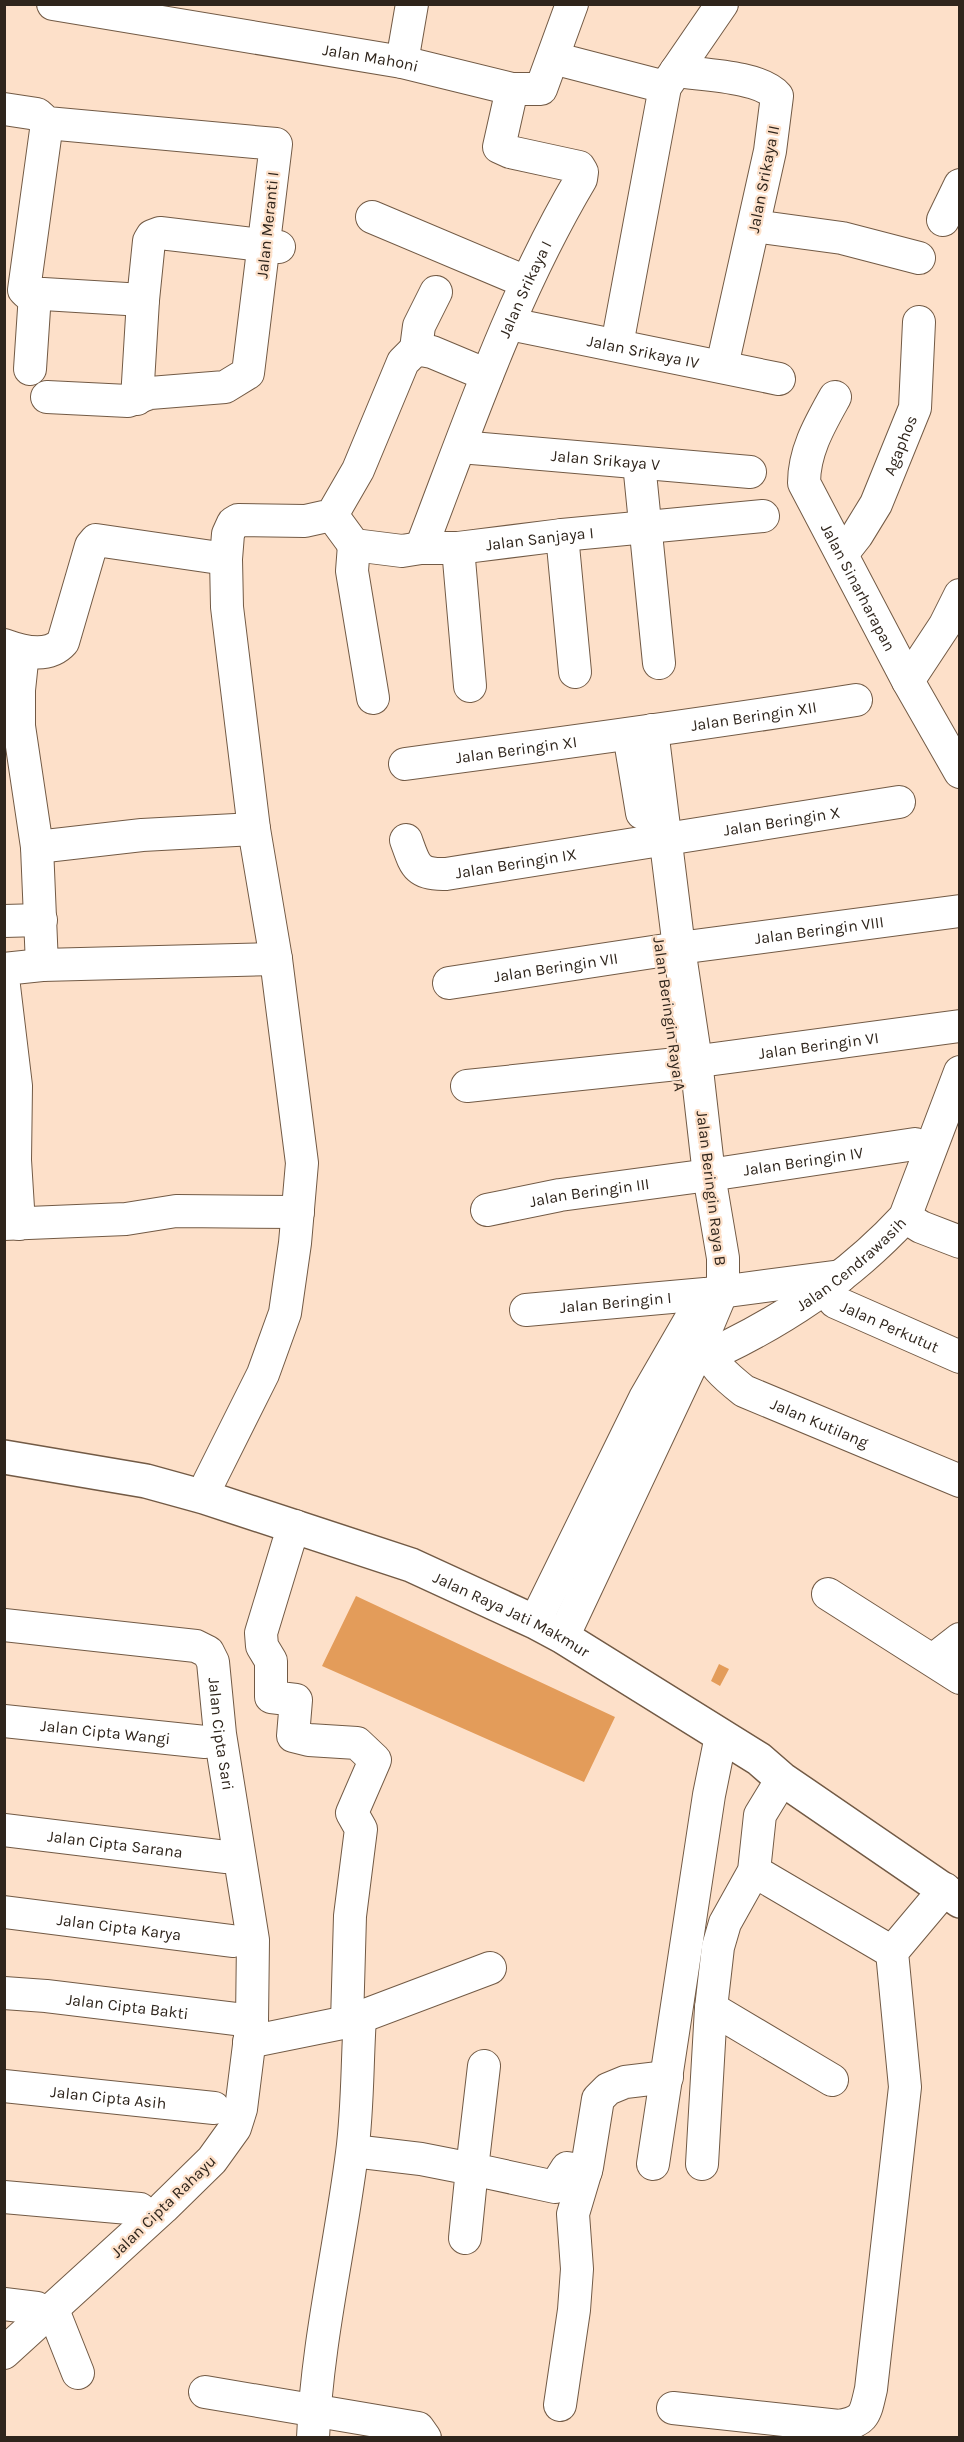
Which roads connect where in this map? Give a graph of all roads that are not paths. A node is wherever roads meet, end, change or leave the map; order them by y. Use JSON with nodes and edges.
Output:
{"nodes":[{"id":1,"x":53,"y":4,"type":"edge"},
{"id":2,"x":412,"y":4,"type":"edge"},
{"id":3,"x":572,"y":4,"type":"edge"},
{"id":4,"x":722,"y":4,"type":"edge"},
{"id":5,"x":553,"y":57,"type":"junction"},
{"id":6,"x":402,"y":62,"type":"junction"},
{"id":7,"x":670,"y":79,"type":"junction"},
{"id":8,"x":512,"y":89,"type":"junction"},
{"id":9,"x":4,"y":109,"type":"edge"},
{"id":10,"x":47,"y":123,"type":"junction"},
{"id":11,"x":960,"y":185,"type":"edge"},
{"id":12,"x":372,"y":217,"type":"dead end"},
{"id":13,"x":943,"y":220,"type":"dead end"},
{"id":14,"x":754,"y":226,"type":"junction"},
{"id":15,"x":272,"y":247,"type":"junction"},
{"id":16,"x":919,"y":258,"type":"dead end"},
{"id":17,"x":526,"y":282,"type":"junction"},
{"id":18,"x":436,"y":292,"type":"dead end"},
{"id":19,"x":35,"y":294,"type":"junction"},
{"id":20,"x":143,"y":300,"type":"junction"},
{"id":21,"x":919,"y":322,"type":"dead end"},
{"id":22,"x":510,"y":324,"type":"junction"},
{"id":23,"x":617,"y":345,"type":"junction"},
{"id":24,"x":416,"y":349,"type":"junction"},
{"id":25,"x":722,"y":366,"type":"junction"},
{"id":26,"x":30,"y":369,"type":"dead end"},
{"id":27,"x":487,"y":375,"type":"junction"},
{"id":28,"x":779,"y":379,"type":"dead end"},
{"id":29,"x":47,"y":397,"type":"dead end"},
{"id":30,"x":835,"y":397,"type":"dead end"},
{"id":31,"x":137,"y":399,"type":"junction"},
{"id":32,"x":460,"y":447,"type":"junction"},
{"id":33,"x":639,"y":463,"type":"junction"},
{"id":34,"x":750,"y":472,"type":"dead end"},
{"id":35,"x":332,"y":515,"type":"junction"},
{"id":36,"x":763,"y":516,"type":"dead end"},
{"id":37,"x":645,"y":527,"type":"junction"},
{"id":38,"x":562,"y":536,"type":"junction"},
{"id":39,"x":354,"y":546,"type":"junction"},
{"id":40,"x":421,"y":548,"type":"junction"},
{"id":41,"x":458,"y":548,"type":"junction"},
{"id":42,"x":842,"y":554,"type":"junction"},
{"id":43,"x":226,"y":559,"type":"junction"},
{"id":44,"x":960,"y":595,"type":"edge"},
{"id":45,"x":14,"y":648,"type":"edge"},
{"id":46,"x":659,"y":663,"type":"dead end"},
{"id":47,"x":575,"y":672,"type":"dead end"},
{"id":48,"x":908,"y":681,"type":"junction"},
{"id":49,"x":470,"y":686,"type":"dead end"},
{"id":50,"x":373,"y":698,"type":"dead end"},
{"id":51,"x":856,"y":700,"type":"dead end"},
{"id":52,"x":640,"y":732,"type":"junction"},
{"id":53,"x":405,"y":764,"type":"dead end"},
{"id":54,"x":960,"y":772,"type":"edge"},
{"id":55,"x":898,"y":802,"type":"dead end"},
{"id":56,"x":254,"y":829,"type":"junction"},
{"id":57,"x":406,"y":840,"type":"dead end"},
{"id":58,"x":656,"y":840,"type":"junction"},
{"id":59,"x":37,"y":847,"type":"junction"},
{"id":60,"x":960,"y":911,"type":"edge"},
{"id":61,"x":41,"y":920,"type":"junction"},
{"id":62,"x":4,"y":921,"type":"edge"},
{"id":63,"x":671,"y":950,"type":"junction"},
{"id":64,"x":276,"y":958,"type":"junction"},
{"id":65,"x":42,"y":965,"type":"junction"},
{"id":66,"x":4,"y":969,"type":"edge"},
{"id":67,"x":449,"y":983,"type":"dead end"},
{"id":68,"x":4,"y":986,"type":"edge"},
{"id":69,"x":960,"y":1026,"type":"edge"},
{"id":70,"x":687,"y":1063,"type":"junction"},
{"id":71,"x":960,"y":1072,"type":"edge"},
{"id":72,"x":467,"y":1086,"type":"dead end"},
{"id":73,"x":960,"y":1129,"type":"edge"},
{"id":74,"x":915,"y":1144,"type":"dead end"},
{"id":75,"x":700,"y":1177,"type":"junction"},
{"id":76,"x":487,"y":1210,"type":"dead end"},
{"id":77,"x":298,"y":1212,"type":"junction"},
{"id":78,"x":913,"y":1222,"type":"junction"},
{"id":79,"x":12,"y":1224,"type":"edge"},
{"id":80,"x":960,"y":1242,"type":"edge"},
{"id":81,"x":835,"y":1289,"type":"junction"},
{"id":82,"x":714,"y":1291,"type":"junction"},
{"id":83,"x":526,"y":1310,"type":"dead end"},
{"id":84,"x":960,"y":1357,"type":"edge"},
{"id":85,"x":686,"y":1371,"type":"junction"},
{"id":86,"x":4,"y":1457,"type":"edge"},
{"id":87,"x":960,"y":1481,"type":"edge"},
{"id":88,"x":204,"y":1497,"type":"junction"},
{"id":89,"x":295,"y":1526,"type":"junction"},
{"id":90,"x":828,"y":1594,"type":"dead end"},
{"id":91,"x":4,"y":1625,"type":"edge"},
{"id":92,"x":549,"y":1629,"type":"junction"},
{"id":93,"x":960,"y":1639,"type":"edge"},
{"id":94,"x":933,"y":1660,"type":"junction"},
{"id":95,"x":960,"y":1678,"type":"edge"},
{"id":96,"x":4,"y":1721,"type":"edge"},
{"id":97,"x":721,"y":1736,"type":"junction"},
{"id":98,"x":205,"y":1742,"type":"dead end"},
{"id":99,"x":782,"y":1779,"type":"junction"},
{"id":100,"x":4,"y":1830,"type":"edge"},
{"id":101,"x":226,"y":1857,"type":"dead end"},
{"id":102,"x":754,"y":1871,"type":"junction"},
{"id":103,"x":952,"y":1895,"type":"edge"},
{"id":104,"x":4,"y":1912,"type":"edge"},
{"id":105,"x":232,"y":1941,"type":"dead end"},
{"id":106,"x":892,"y":1952,"type":"junction"},
{"id":107,"x":490,"y":1968,"type":"dead end"},
{"id":108,"x":4,"y":1993,"type":"edge"},
{"id":109,"x":711,"y":2008,"type":"junction"},
{"id":110,"x":353,"y":2019,"type":"junction"},
{"id":111,"x":250,"y":2032,"type":"junction"},
{"id":112,"x":484,"y":2066,"type":"dead end"},
{"id":113,"x":667,"y":2077,"type":"junction"},
{"id":114,"x":832,"y":2080,"type":"dead end"},
{"id":115,"x":4,"y":2086,"type":"edge"},
{"id":116,"x":214,"y":2108,"type":"dead end"},
{"id":117,"x":353,"y":2151,"type":"junction"},
{"id":118,"x":653,"y":2164,"type":"dead end"},
{"id":119,"x":702,"y":2164,"type":"dead end"},
{"id":120,"x":472,"y":2169,"type":"junction"},
{"id":121,"x":586,"y":2171,"type":"junction"},
{"id":122,"x":4,"y":2197,"type":"edge"},
{"id":123,"x":140,"y":2209,"type":"dead end"},
{"id":124,"x":465,"y":2238,"type":"dead end"},
{"id":125,"x":4,"y":2304,"type":"edge"},
{"id":126,"x":45,"y":2309,"type":"junction"},
{"id":127,"x":4,"y":2353,"type":"edge"},
{"id":128,"x":78,"y":2373,"type":"dead end"},
{"id":129,"x":205,"y":2392,"type":"dead end"},
{"id":130,"x":560,"y":2405,"type":"dead end"},
{"id":131,"x":673,"y":2408,"type":"dead end"},
{"id":132,"x":313,"y":2424,"type":"edge"},
{"id":133,"x":425,"y":2438,"type":"edge"}],
"edges":[{"from":1,"to":6,"type":"street","name":"Jalan Mahoni"},
{"from":2,"to":6,"type":"street"},
{"from":3,"to":5,"type":"street"},
{"from":4,"to":7,"type":"street"},
{"from":5,"to":7,"type":"street"},
{"from":5,"to":8,"type":"street","name":"Jalan Mahoni"},
{"from":6,"to":8,"type":"street","name":"Jalan Mahoni"},
{"from":7,"to":14,"type":"street","name":"Jalan Srikaya II"},
{"from":7,"to":23,"type":"street"},
{"from":8,"to":17,"type":"street","name":"Jalan Srikaya I"},
{"from":9,"to":10,"type":"street","name":"Jalan Meranti I"},
{"from":10,"to":15,"type":"street","name":"Jalan Meranti I"},
{"from":10,"to":19,"type":"street"},
{"from":11,"to":13,"type":"street"},
{"from":12,"to":17,"type":"street"},
{"from":14,"to":16,"type":"street"},
{"from":14,"to":25,"type":"street","name":"Jalan Srikaya II"},
{"from":15,"to":20,"type":"street"},
{"from":15,"to":31,"type":"street","name":"Jalan Meranti I"},
{"from":17,"to":22,"type":"street","name":"Jalan Srikaya I"},
{"from":18,"to":24,"type":"street"},
{"from":19,"to":20,"type":"street"},
{"from":19,"to":26,"type":"street"},
{"from":20,"to":31,"type":"street"},
{"from":21,"to":42,"type":"street","name":"Agaphos"},
{"from":22,"to":23,"type":"street","name":"Jalan Srikaya IV"},
{"from":22,"to":27,"type":"street","name":"Jalan Srikaya I"},
{"from":23,"to":25,"type":"street","name":"Jalan Srikaya IV"},
{"from":24,"to":27,"type":"street"},
{"from":24,"to":35,"type":"street"},
{"from":25,"to":28,"type":"street","name":"Jalan Srikaya IV"},
{"from":27,"to":32,"type":"street","name":"Jalan Srikaya I"},
{"from":29,"to":31,"type":"street","name":"Jalan Meranti I"},
{"from":30,"to":42,"type":"street","name":"Jalan Sinarharapan"},
{"from":32,"to":33,"type":"street","name":"Jalan Srikaya V"},
{"from":32,"to":40,"type":"street","name":"Jalan Srikaya I"},
{"from":33,"to":34,"type":"street","name":"Jalan Srikaya V"},
{"from":33,"to":37,"type":"street"},
{"from":35,"to":39,"type":"street"},
{"from":35,"to":43,"type":"street"},
{"from":36,"to":37,"type":"street","name":"Jalan Sanjaya I"},
{"from":37,"to":38,"type":"street","name":"Jalan Sanjaya I"},
{"from":37,"to":46,"type":"street"},
{"from":38,"to":41,"type":"street","name":"Jalan Sanjaya I"},
{"from":38,"to":47,"type":"street"},
{"from":39,"to":40,"type":"street","name":"Jalan Sanjaya I"},
{"from":39,"to":50,"type":"street"},
{"from":40,"to":41,"type":"street","name":"Jalan Sanjaya I"},
{"from":41,"to":49,"type":"street"},
{"from":42,"to":48,"type":"street","name":"Jalan Sinarharapan"},
{"from":43,"to":45,"type":"street"},
{"from":43,"to":56,"type":"street"},
{"from":44,"to":48,"type":"street"},
{"from":45,"to":59,"type":"street"},
{"from":48,"to":54,"type":"street","name":"Jalan Sinarharapan"},
{"from":51,"to":52,"type":"street","name":"Jalan Beringin XII"},
{"from":52,"to":53,"type":"street","name":"Jalan Beringin XI"},
{"from":52,"to":58,"type":"street","name":"Jalan Beringin Raya B"},
{"from":55,"to":58,"type":"street","name":"Jalan Beringin X"},
{"from":56,"to":59,"type":"street"},
{"from":56,"to":64,"type":"street"},
{"from":57,"to":58,"type":"street","name":"Jalan Beringin IX"},
{"from":58,"to":63,"type":"street","name":"Jalan Beringin Raya B"},
{"from":59,"to":61,"type":"street"},
{"from":60,"to":63,"type":"street","name":"Jalan Beringin VIII"},
{"from":61,"to":62,"type":"street"},
{"from":61,"to":65,"type":"street"},
{"from":63,"to":67,"type":"street","name":"Jalan Beringin VII"},
{"from":63,"to":70,"type":"street","name":"Jalan Beringin Raya B"},
{"from":64,"to":65,"type":"street"},
{"from":64,"to":77,"type":"street"},
{"from":65,"to":66,"type":"street"},
{"from":68,"to":79,"type":"street"},
{"from":69,"to":70,"type":"street","name":"Jalan Beringin VI"},
{"from":70,"to":72,"type":"street"},
{"from":70,"to":75,"type":"street","name":"Jalan Beringin Raya B"},
{"from":71,"to":78,"type":"street","name":"Jalan Cendrawasih"},
{"from":73,"to":78,"type":"street","name":"Jalan Cendrawasih"},
{"from":74,"to":75,"type":"street","name":"Jalan Beringin IV"},
{"from":75,"to":76,"type":"street","name":"Jalan Beringin III"},
{"from":75,"to":82,"type":"street","name":"Jalan Beringin Raya B"},
{"from":77,"to":79,"type":"street"},
{"from":77,"to":88,"type":"street"},
{"from":78,"to":80,"type":"street"},
{"from":78,"to":81,"type":"street","name":"Jalan Cendrawasih"},
{"from":81,"to":82,"type":"street","name":"Jalan Beringin I"},
{"from":81,"to":84,"type":"street","name":"Jalan Perkutut"},
{"from":81,"to":85,"type":"street","name":"Jalan Cendrawasih"},
{"from":82,"to":83,"type":"street","name":"Jalan Beringin I"},
{"from":82,"to":85,"type":"street"},
{"from":82,"to":85,"type":"street"},
{"from":85,"to":87,"type":"street","name":"Jalan Kutilang"},
{"from":85,"to":92,"type":"street"},
{"from":86,"to":88,"type":"main road","name":"Jalan Raya Jati Makmur"},
{"from":88,"to":89,"type":"main road","name":"Jalan Raya Jati Makmur"},
{"from":89,"to":92,"type":"main road","name":"Jalan Raya Jati Makmur"},
{"from":89,"to":110,"type":"street"},
{"from":90,"to":94,"type":"street"},
{"from":91,"to":111,"type":"street","name":"Jalan Cipta Sari"},
{"from":92,"to":97,"type":"main road","name":"Jalan Raya Jati Makmur"},
{"from":93,"to":94,"type":"street"},
{"from":94,"to":95,"type":"street"},
{"from":96,"to":98,"type":"street","name":"Jalan Cipta Wangi"},
{"from":97,"to":99,"type":"main road","name":"Jalan Raya Jati Makmur"},
{"from":97,"to":113,"type":"street"},
{"from":99,"to":102,"type":"street"},
{"from":99,"to":103,"type":"main road","name":"Jalan Raya Jati Makmur"},
{"from":100,"to":101,"type":"street","name":"Jalan Cipta Sarana"},
{"from":102,"to":106,"type":"street"},
{"from":102,"to":109,"type":"street"},
{"from":103,"to":106,"type":"street"},
{"from":104,"to":105,"type":"street","name":"Jalan Cipta Karya"},
{"from":106,"to":131,"type":"street"},
{"from":107,"to":110,"type":"street","name":"Jalan Cipta Bakti"},
{"from":108,"to":111,"type":"street","name":"Jalan Cipta Bakti"},
{"from":109,"to":114,"type":"street"},
{"from":109,"to":119,"type":"street"},
{"from":110,"to":111,"type":"street","name":"Jalan Cipta Bakti"},
{"from":110,"to":117,"type":"street"},
{"from":111,"to":126,"type":"street","name":"Jalan Cipta Rahayu"},
{"from":112,"to":120,"type":"street"},
{"from":113,"to":118,"type":"street"},
{"from":113,"to":121,"type":"street"},
{"from":115,"to":116,"type":"street","name":"Jalan Cipta Asih"},
{"from":117,"to":120,"type":"street"},
{"from":117,"to":132,"type":"street"},
{"from":120,"to":121,"type":"street"},
{"from":120,"to":124,"type":"street"},
{"from":121,"to":130,"type":"street"},
{"from":122,"to":123,"type":"street"},
{"from":125,"to":126,"type":"street"},
{"from":126,"to":127,"type":"street","name":"Jalan Cipta Rahayu"},
{"from":126,"to":128,"type":"street"},
{"from":129,"to":132,"type":"street"},
{"from":132,"to":133,"type":"street"}]}
